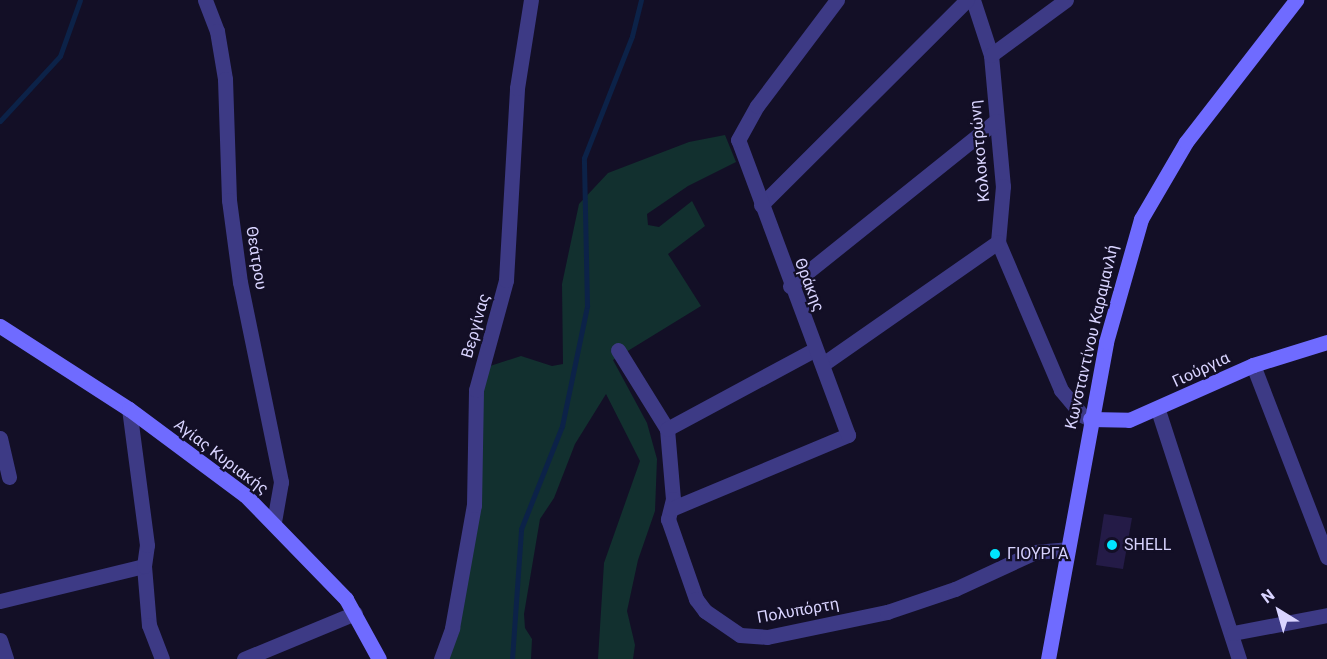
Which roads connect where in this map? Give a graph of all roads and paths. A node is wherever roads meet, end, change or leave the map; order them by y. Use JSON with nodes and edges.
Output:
{"nodes":[{"id":1,"x":205,"y":0,"type":"edge"},
{"id":2,"x":531,"y":0,"type":"edge"},
{"id":3,"x":837,"y":0,"type":"edge"},
{"id":4,"x":967,"y":0,"type":"edge"},
{"id":5,"x":973,"y":0,"type":"edge"},
{"id":6,"x":1066,"y":0,"type":"edge"},
{"id":7,"x":1296,"y":0,"type":"edge"},
{"id":8,"x":991,"y":55,"type":"junction"},
{"id":9,"x":996,"y":121,"type":"junction"},
{"id":10,"x":761,"y":205,"type":"junction"},
{"id":11,"x":998,"y":242,"type":"junction"},
{"id":12,"x":790,"y":286,"type":"junction"},
{"id":13,"x":0,"y":326,"type":"edge"},
{"id":14,"x":1327,"y":342,"type":"edge"},
{"id":15,"x":618,"y":350,"type":"dead end"},
{"id":16,"x":814,"y":350,"type":"junction"},
{"id":17,"x":823,"y":364,"type":"junction"},
{"id":18,"x":1253,"y":365,"type":"junction"},
{"id":19,"x":129,"y":409,"type":"junction"},
{"id":20,"x":1158,"y":410,"type":"junction"},
{"id":21,"x":1090,"y":419,"type":"junction"},
{"id":22,"x":667,"y":429,"type":"junction"},
{"id":23,"x":0,"y":438,"type":"edge"},
{"id":24,"x":9,"y":477,"type":"dead end"},
{"id":25,"x":671,"y":509,"type":"junction"},
{"id":26,"x":274,"y":520,"type":"junction"},
{"id":27,"x":1067,"y":549,"type":"junction"},
{"id":28,"x":1327,"y":557,"type":"edge"},
{"id":29,"x":144,"y":566,"type":"junction"},
{"id":30,"x":0,"y":602,"type":"edge"},
{"id":31,"x":355,"y":613,"type":"junction"},
{"id":32,"x":1327,"y":615,"type":"edge"},
{"id":33,"x":1233,"y":633,"type":"junction"},
{"id":34,"x":0,"y":640,"type":"edge"},
{"id":35,"x":6,"y":659,"type":"edge"},
{"id":36,"x":162,"y":659,"type":"edge"},
{"id":37,"x":244,"y":659,"type":"edge"},
{"id":38,"x":379,"y":659,"type":"edge"},
{"id":39,"x":441,"y":659,"type":"edge"},
{"id":40,"x":1048,"y":659,"type":"edge"},
{"id":41,"x":1239,"y":659,"type":"edge"}],
"edges":[{"from":1,"to":26,"type":"street","name":"Θεάτρου"},
{"from":2,"to":39,"type":"street","name":"Βεργίνας"},
{"from":3,"to":10,"type":"street","name":"Θράκης"},
{"from":4,"to":10,"type":"street"},
{"from":5,"to":8,"type":"street","name":"Κολοκοτρώνη"},
{"from":6,"to":8,"type":"street"},
{"from":7,"to":21,"type":"street","name":"Κωνσταντίνου Καραμανλή"},
{"from":8,"to":9,"type":"street","name":"Κολοκοτρώνη"},
{"from":9,"to":11,"type":"street","name":"Κολοκοτρώνη"},
{"from":9,"to":12,"type":"street"},
{"from":10,"to":12,"type":"street","name":"Θράκης"},
{"from":11,"to":17,"type":"street"},
{"from":11,"to":21,"type":"street","name":"Κολοκοτρώνη"},
{"from":12,"to":16,"type":"street","name":"Θράκης"},
{"from":13,"to":19,"type":"street","name":"Αγίας Κυριακής"},
{"from":14,"to":18,"type":"street","name":"Γιούργια"},
{"from":15,"to":22,"type":"street","name":"Πολυπόρτη"},
{"from":16,"to":17,"type":"street","name":"Θράκης"},
{"from":16,"to":22,"type":"street"},
{"from":17,"to":25,"type":"street","name":"Θράκης"},
{"from":18,"to":20,"type":"street","name":"Γιούργια"},
{"from":18,"to":28,"type":"street"},
{"from":19,"to":26,"type":"street","name":"Αγίας Κυριακής"},
{"from":19,"to":29,"type":"street"},
{"from":20,"to":21,"type":"street","name":"Γιούργια"},
{"from":20,"to":33,"type":"street"},
{"from":21,"to":27,"type":"street","name":"Κωνσταντίνου Καραμανλή"},
{"from":22,"to":25,"type":"street","name":"Πολυπόρτη"},
{"from":23,"to":24,"type":"street"},
{"from":25,"to":27,"type":"street","name":"Πολυπόρτη"},
{"from":26,"to":31,"type":"street","name":"Αγίας Κυριακής"},
{"from":27,"to":40,"type":"street","name":"Κωνσταντίνου Καραμανλή"},
{"from":29,"to":30,"type":"street"},
{"from":29,"to":36,"type":"street"},
{"from":31,"to":37,"type":"street"},
{"from":31,"to":38,"type":"street","name":"Αγίας Κυριακής"},
{"from":32,"to":33,"type":"street"},
{"from":33,"to":41,"type":"street"},
{"from":34,"to":35,"type":"street"}]}
